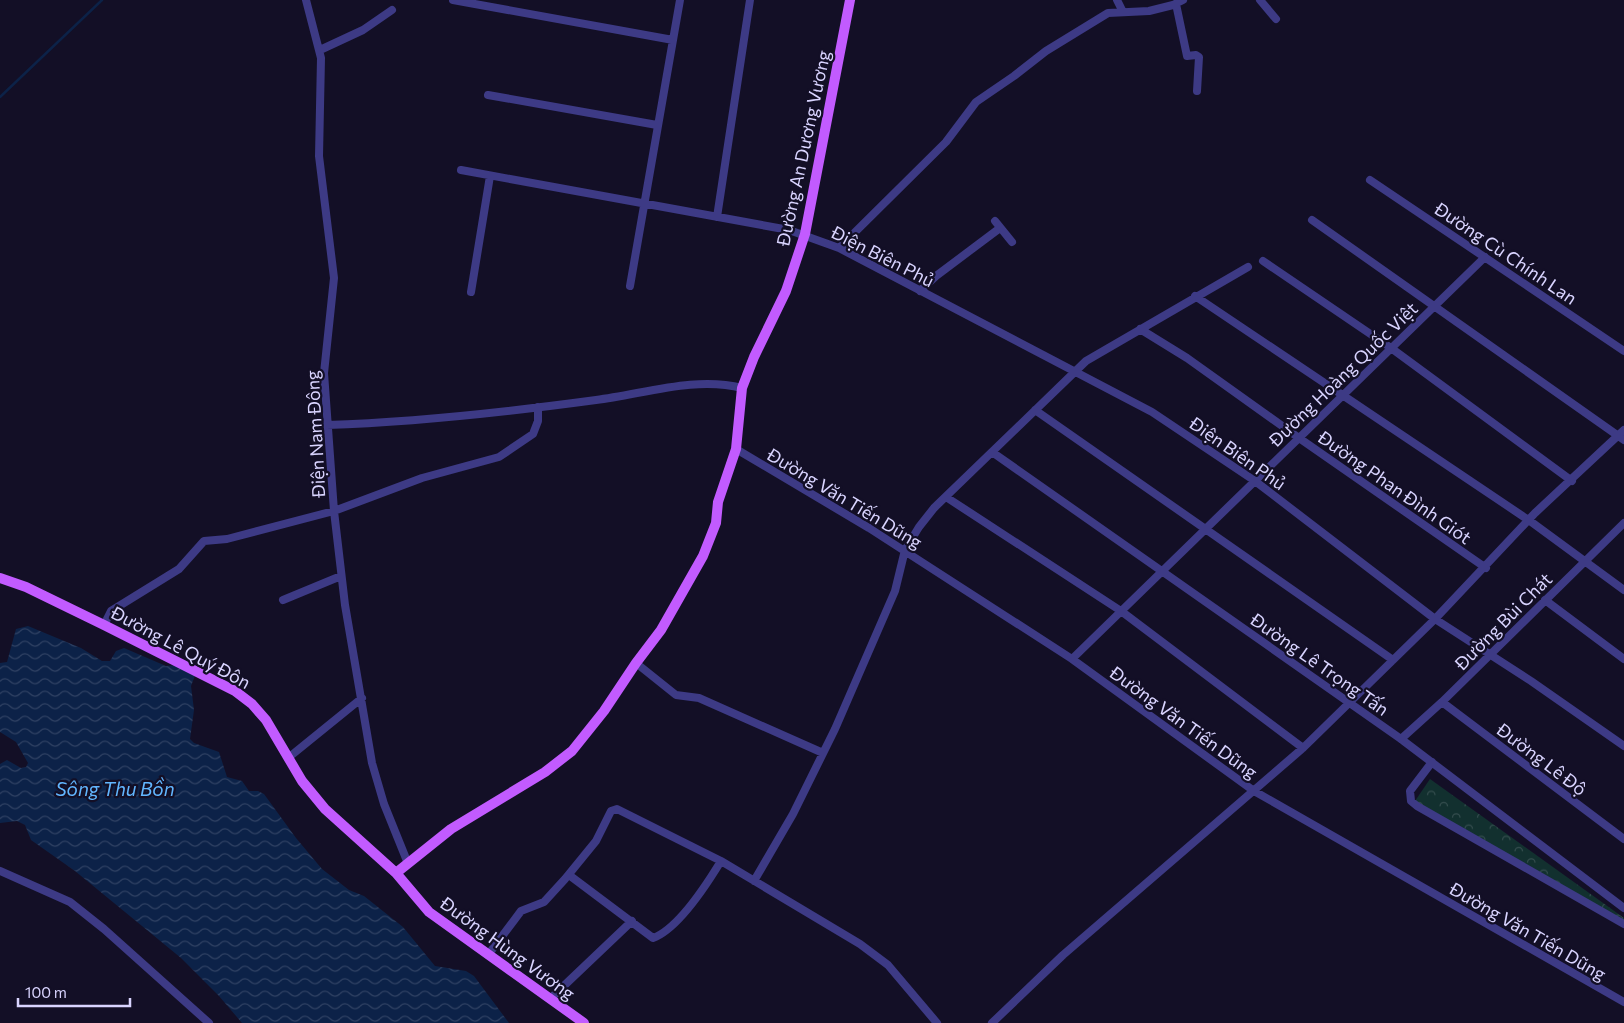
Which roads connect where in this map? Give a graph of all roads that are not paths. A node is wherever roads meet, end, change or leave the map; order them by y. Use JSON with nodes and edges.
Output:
{"nodes":[{"id":1,"x":306,"y":0,"type":"edge"},
{"id":2,"x":453,"y":0,"type":"edge"},
{"id":3,"x":680,"y":0,"type":"edge"},
{"id":4,"x":750,"y":0,"type":"edge"},
{"id":5,"x":850,"y":0,"type":"edge"},
{"id":6,"x":1117,"y":0,"type":"edge"},
{"id":7,"x":1260,"y":0,"type":"edge"},
{"id":8,"x":1180,"y":2,"type":"edge"},
{"id":9,"x":392,"y":10,"type":"dead end"},
{"id":10,"x":1123,"y":12,"type":"junction"},
{"id":11,"x":1276,"y":19,"type":"dead end"},
{"id":12,"x":673,"y":40,"type":"junction"},
{"id":13,"x":320,"y":50,"type":"junction"},
{"id":14,"x":1197,"y":91,"type":"dead end"},
{"id":15,"x":488,"y":96,"type":"dead end"},
{"id":16,"x":657,"y":125,"type":"junction"},
{"id":17,"x":461,"y":170,"type":"dead end"},
{"id":18,"x":490,"y":176,"type":"junction"},
{"id":19,"x":1370,"y":180,"type":"dead end"},
{"id":20,"x":644,"y":204,"type":"junction"},
{"id":21,"x":717,"y":217,"type":"junction"},
{"id":22,"x":1312,"y":220,"type":"dead end"},
{"id":23,"x":995,"y":221,"type":"dead end"},
{"id":24,"x":1000,"y":228,"type":"junction"},
{"id":25,"x":805,"y":234,"type":"junction"},
{"id":26,"x":1012,"y":242,"type":"dead end"},
{"id":27,"x":839,"y":248,"type":"junction"},
{"id":28,"x":1484,"y":257,"type":"junction"},
{"id":29,"x":1263,"y":260,"type":"dead end"},
{"id":30,"x":1248,"y":267,"type":"dead end"},
{"id":31,"x":630,"y":286,"type":"dead end"},
{"id":32,"x":920,"y":291,"type":"junction"},
{"id":33,"x":471,"y":292,"type":"dead end"},
{"id":34,"x":1195,"y":296,"type":"junction"},
{"id":35,"x":1434,"y":306,"type":"junction"},
{"id":36,"x":1140,"y":329,"type":"junction"},
{"id":37,"x":1391,"y":348,"type":"junction"},
{"id":38,"x":1624,"y":351,"type":"edge"},
{"id":39,"x":1073,"y":371,"type":"junction"},
{"id":40,"x":742,"y":388,"type":"junction"},
{"id":41,"x":1342,"y":396,"type":"junction"},
{"id":42,"x":538,"y":407,"type":"junction"},
{"id":43,"x":1035,"y":410,"type":"junction"},
{"id":44,"x":327,"y":425,"type":"junction"},
{"id":45,"x":1622,"y":436,"type":"edge"},
{"id":46,"x":1298,"y":438,"type":"junction"},
{"id":47,"x":736,"y":449,"type":"junction"},
{"id":48,"x":992,"y":452,"type":"junction"},
{"id":49,"x":1255,"y":481,"type":"junction"},
{"id":50,"x":1572,"y":481,"type":"junction"},
{"id":51,"x":946,"y":497,"type":"junction"},
{"id":52,"x":334,"y":511,"type":"junction"},
{"id":53,"x":1530,"y":521,"type":"junction"},
{"id":54,"x":1624,"y":523,"type":"edge"},
{"id":55,"x":1205,"y":529,"type":"junction"},
{"id":56,"x":905,"y":550,"type":"junction"},
{"id":57,"x":1585,"y":561,"type":"junction"},
{"id":58,"x":1486,"y":568,"type":"junction"},
{"id":59,"x":1162,"y":571,"type":"junction"},
{"id":60,"x":342,"y":576,"type":"junction"},
{"id":61,"x":0,"y":578,"type":"edge"},
{"id":62,"x":1624,"y":590,"type":"edge"},
{"id":63,"x":283,"y":600,"type":"dead end"},
{"id":64,"x":1545,"y":600,"type":"junction"},
{"id":65,"x":1121,"y":611,"type":"junction"},
{"id":66,"x":1435,"y":620,"type":"junction"},
{"id":67,"x":104,"y":625,"type":"junction"},
{"id":68,"x":1490,"y":654,"type":"junction"},
{"id":69,"x":1624,"y":658,"type":"edge"},
{"id":70,"x":1072,"y":659,"type":"junction"},
{"id":71,"x":1393,"y":660,"type":"junction"},
{"id":72,"x":636,"y":663,"type":"junction"},
{"id":73,"x":362,"y":698,"type":"junction"},
{"id":74,"x":1442,"y":702,"type":"junction"},
{"id":75,"x":1348,"y":703,"type":"junction"},
{"id":76,"x":1401,"y":739,"type":"junction"},
{"id":77,"x":1624,"y":746,"type":"edge"},
{"id":78,"x":1302,"y":748,"type":"junction"},
{"id":79,"x":823,"y":753,"type":"junction"},
{"id":80,"x":288,"y":758,"type":"junction"},
{"id":81,"x":1432,"y":762,"type":"junction"},
{"id":82,"x":1254,"y":791,"type":"junction"},
{"id":83,"x":1624,"y":839,"type":"edge"},
{"id":84,"x":407,"y":861,"type":"junction"},
{"id":85,"x":721,"y":862,"type":"junction"},
{"id":86,"x":0,"y":871,"type":"edge"},
{"id":87,"x":396,"y":872,"type":"junction"},
{"id":88,"x":569,"y":875,"type":"junction"},
{"id":89,"x":754,"y":881,"type":"junction"},
{"id":90,"x":1624,"y":908,"type":"edge"},
{"id":91,"x":632,"y":921,"type":"junction"},
{"id":92,"x":1624,"y":924,"type":"edge"},
{"id":93,"x":488,"y":955,"type":"junction"},
{"id":94,"x":550,"y":998,"type":"junction"},
{"id":95,"x":1624,"y":1002,"type":"edge"},
{"id":96,"x":209,"y":1023,"type":"edge"},
{"id":97,"x":584,"y":1023,"type":"edge"},
{"id":98,"x":937,"y":1023,"type":"edge"},
{"id":99,"x":992,"y":1023,"type":"edge"}],
"edges":[{"from":1,"to":13,"type":"street","name":"Điện Nam Đông"},
{"from":2,"to":12,"type":"street"},
{"from":3,"to":12,"type":"street"},
{"from":4,"to":21,"type":"street"},
{"from":5,"to":25,"type":"main road","name":"Đường An Dương Vương"},
{"from":6,"to":10,"type":"street"},
{"from":7,"to":11,"type":"street"},
{"from":8,"to":10,"type":"street"},
{"from":8,"to":14,"type":"street"},
{"from":9,"to":13,"type":"street"},
{"from":10,"to":27,"type":"street"},
{"from":12,"to":16,"type":"street"},
{"from":13,"to":44,"type":"street","name":"Điện Nam Đông"},
{"from":15,"to":16,"type":"street"},
{"from":16,"to":20,"type":"street"},
{"from":17,"to":18,"type":"street","name":"Điện Biên Phủ"},
{"from":18,"to":20,"type":"street","name":"Điện Biên Phủ"},
{"from":18,"to":33,"type":"street"},
{"from":19,"to":28,"type":"street","name":"Đường Cù Chính Lan"},
{"from":20,"to":21,"type":"street","name":"Điện Biên Phủ"},
{"from":20,"to":31,"type":"street"},
{"from":21,"to":25,"type":"street","name":"Điện Biên Phủ"},
{"from":22,"to":35,"type":"street"},
{"from":23,"to":24,"type":"street"},
{"from":24,"to":26,"type":"street"},
{"from":24,"to":32,"type":"street"},
{"from":25,"to":27,"type":"street","name":"Điện Biên Phủ"},
{"from":25,"to":40,"type":"main road","name":"Đường An Dương Vương"},
{"from":27,"to":32,"type":"street","name":"Điện Biên Phủ"},
{"from":28,"to":35,"type":"street","name":"Đường Hoàng Quốc Việt"},
{"from":28,"to":38,"type":"street","name":"Đường Cù Chính Lan"},
{"from":29,"to":37,"type":"street"},
{"from":30,"to":34,"type":"street"},
{"from":32,"to":39,"type":"street","name":"Điện Biên Phủ"},
{"from":34,"to":36,"type":"street"},
{"from":34,"to":41,"type":"street"},
{"from":35,"to":37,"type":"street","name":"Đường Hoàng Quốc Việt"},
{"from":35,"to":45,"type":"street"},
{"from":36,"to":39,"type":"street"},
{"from":36,"to":46,"type":"street","name":"Đường Phan Đình Giót"},
{"from":37,"to":41,"type":"street","name":"Đường Hoàng Quốc Việt"},
{"from":37,"to":50,"type":"street"},
{"from":39,"to":43,"type":"street"},
{"from":39,"to":49,"type":"street","name":"Điện Biên Phủ"},
{"from":40,"to":42,"type":"street"},
{"from":40,"to":47,"type":"main road","name":"Đường An Dương Vương"},
{"from":41,"to":46,"type":"street","name":"Đường Hoàng Quốc Việt"},
{"from":41,"to":53,"type":"street"},
{"from":42,"to":44,"type":"street"},
{"from":42,"to":52,"type":"street"},
{"from":43,"to":48,"type":"street"},
{"from":43,"to":55,"type":"street"},
{"from":44,"to":52,"type":"street","name":"Điện Nam Đông"},
{"from":45,"to":50,"type":"street"},
{"from":46,"to":49,"type":"street","name":"Đường Hoàng Quốc Việt"},
{"from":46,"to":58,"type":"street","name":"Đường Phan Đình Giót"},
{"from":47,"to":56,"type":"street","name":"Đường Văn Tiến Dũng"},
{"from":47,"to":72,"type":"main road","name":"Đường An Dương Vương"},
{"from":48,"to":51,"type":"street"},
{"from":48,"to":59,"type":"street","name":"Đường Lê Trọng Tấn"},
{"from":49,"to":55,"type":"street","name":"Đường Hoàng Quốc Việt"},
{"from":49,"to":66,"type":"street","name":"Điện Biên Phủ"},
{"from":50,"to":53,"type":"street"},
{"from":51,"to":56,"type":"street"},
{"from":51,"to":65,"type":"street"},
{"from":52,"to":60,"type":"street","name":"Điện Nam Đông"},
{"from":52,"to":67,"type":"street"},
{"from":53,"to":57,"type":"street"},
{"from":53,"to":58,"type":"street"},
{"from":54,"to":57,"type":"street","name":"Đường Bùi Chát"},
{"from":55,"to":59,"type":"street","name":"Đường Hoàng Quốc Việt"},
{"from":55,"to":71,"type":"street"},
{"from":56,"to":70,"type":"street","name":"Đường Văn Tiến Dũng"},
{"from":56,"to":79,"type":"street"},
{"from":57,"to":62,"type":"street"},
{"from":57,"to":64,"type":"street","name":"Đường Bùi Chát"},
{"from":58,"to":66,"type":"street"},
{"from":59,"to":65,"type":"street","name":"Đường Hoàng Quốc Việt"},
{"from":59,"to":75,"type":"street","name":"Đường Lê Trọng Tấn"},
{"from":60,"to":63,"type":"street"},
{"from":60,"to":73,"type":"street","name":"Điện Nam Đông"},
{"from":61,"to":67,"type":"main road","name":"Đường Lê Quý Đôn"},
{"from":64,"to":68,"type":"street","name":"Đường Bùi Chát"},
{"from":64,"to":69,"type":"street"},
{"from":65,"to":70,"type":"street","name":"Đường Hoàng Quốc Việt"},
{"from":65,"to":78,"type":"street"},
{"from":66,"to":68,"type":"street","name":"Điện Biên Phủ"},
{"from":66,"to":71,"type":"street"},
{"from":67,"to":80,"type":"main road","name":"Đường Lê Quý Đôn"},
{"from":68,"to":74,"type":"street","name":"Đường Bùi Chát"},
{"from":68,"to":77,"type":"street","name":"Điện Biên Phủ"},
{"from":70,"to":82,"type":"street","name":"Đường Văn Tiến Dũng"},
{"from":71,"to":75,"type":"street"},
{"from":72,"to":79,"type":"street"},
{"from":72,"to":84,"type":"main road","name":"Đường An Dương Vương"},
{"from":73,"to":80,"type":"street"},
{"from":73,"to":84,"type":"street","name":"Điện Nam Đông"},
{"from":74,"to":76,"type":"street","name":"Đường Bùi Chát"},
{"from":74,"to":83,"type":"street","name":"Đường Lê Độ"},
{"from":75,"to":76,"type":"street","name":"Đường Lê Trọng Tấn"},
{"from":75,"to":78,"type":"street"},
{"from":76,"to":81,"type":"street","name":"Đường Lê Trọng Tấn"},
{"from":78,"to":82,"type":"street"},
{"from":79,"to":89,"type":"street"},
{"from":80,"to":87,"type":"main road","name":"Đường Lê Quý Đôn"},
{"from":81,"to":90,"type":"street","name":"Đường Lê Trọng Tấn"},
{"from":81,"to":92,"type":"street"},
{"from":82,"to":95,"type":"street","name":"Đường Văn Tiến Dũng"},
{"from":82,"to":99,"type":"street"},
{"from":84,"to":87,"type":"main road","name":"Đường An Dương Vương"},
{"from":85,"to":88,"type":"street"},
{"from":85,"to":89,"type":"street"},
{"from":85,"to":91,"type":"street"},
{"from":86,"to":96,"type":"street"},
{"from":87,"to":93,"type":"main road","name":"Đường Hùng Vương"},
{"from":88,"to":91,"type":"street"},
{"from":88,"to":93,"type":"street"},
{"from":89,"to":98,"type":"street"},
{"from":91,"to":94,"type":"street"},
{"from":93,"to":94,"type":"main road","name":"Đường Hùng Vương"},
{"from":94,"to":97,"type":"main road","name":"Đường Hùng Vương"}]}
